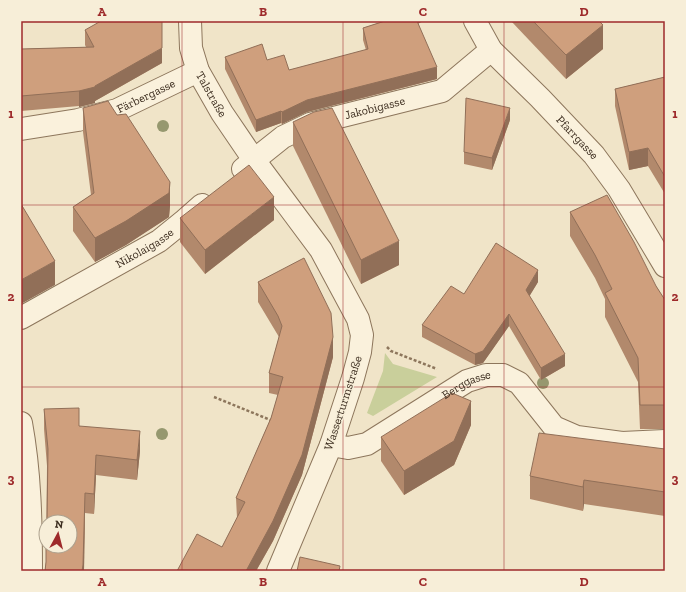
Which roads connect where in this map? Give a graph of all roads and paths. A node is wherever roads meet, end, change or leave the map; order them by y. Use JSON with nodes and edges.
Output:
{"nodes":[{"id":1,"x":190,"y":21,"type":"edge"},
{"id":2,"x":475,"y":21,"type":"edge"},
{"id":3,"x":491,"y":50,"type":"junction"},
{"id":4,"x":198,"y":71,"type":"junction"},
{"id":5,"x":21,"y":129,"type":"edge"},
{"id":6,"x":254,"y":160,"type":"junction"},
{"id":7,"x":665,"y":266,"type":"edge"},
{"id":8,"x":21,"y":318,"type":"edge"},
{"id":9,"x":386,"y":346,"type":"dead end"},
{"id":10,"x":467,"y":381,"type":"junction"},
{"id":11,"x":214,"y":398,"type":"dead end"},
{"id":12,"x":274,"y":421,"type":"edge"},
{"id":13,"x":21,"y":423,"type":"edge"},
{"id":14,"x":665,"y":441,"type":"edge"},
{"id":15,"x":330,"y":445,"type":"junction"},
{"id":16,"x":31,"y":571,"type":"edge"},
{"id":17,"x":278,"y":571,"type":"edge"}],
"edges":[{"from":1,"to":4,"type":"street","name":"Talstraße"},
{"from":2,"to":3,"type":"street","name":"Pfarrgasse"},
{"from":3,"to":6,"type":"street","name":"Jakobigasse"},
{"from":3,"to":7,"type":"street","name":"Pfarrgasse"},
{"from":4,"to":5,"type":"street","name":"Färbergasse"},
{"from":4,"to":6,"type":"street","name":"Talstraße"},
{"from":6,"to":8,"type":"street","name":"Nikolaigasse"},
{"from":6,"to":15,"type":"street","name":"Wasserturmstraße"},
{"from":9,"to":10,"type":"path"},
{"from":10,"to":14,"type":"street","name":"Berggasse"},
{"from":10,"to":15,"type":"street","name":"Berggasse"},
{"from":11,"to":12,"type":"path"},
{"from":13,"to":16,"type":"street"},
{"from":15,"to":17,"type":"street","name":"Wasserturmstraße"}]}
